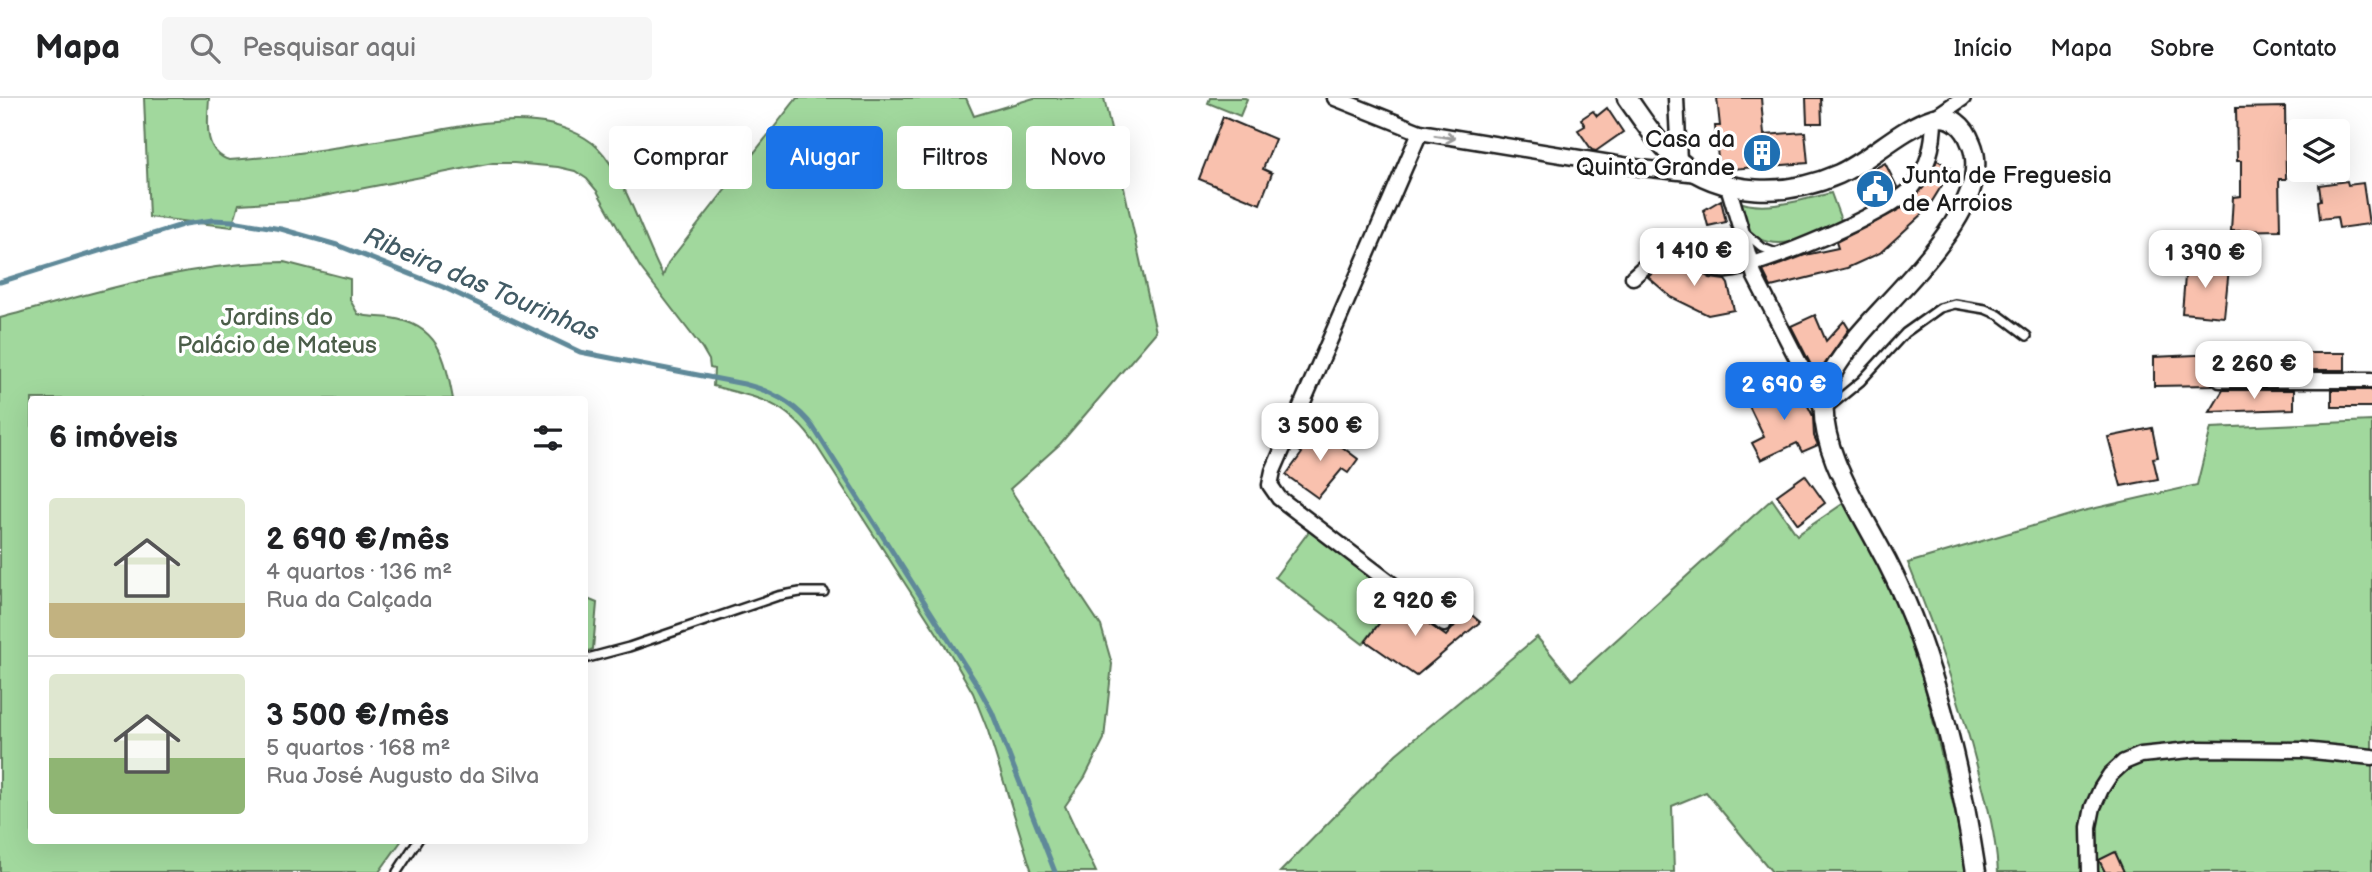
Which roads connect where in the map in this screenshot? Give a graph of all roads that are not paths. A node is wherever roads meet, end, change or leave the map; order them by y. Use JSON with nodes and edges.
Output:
{"nodes":[{"id":1,"x":1335,"y":98,"type":"edge"},
{"id":2,"x":1627,"y":98,"type":"edge"},
{"id":3,"x":1676,"y":98,"type":"edge"},
{"id":4,"x":1963,"y":98,"type":"edge"},
{"id":5,"x":1972,"y":98,"type":"edge"},
{"id":6,"x":1934,"y":118,"type":"junction"},
{"id":7,"x":1959,"y":124,"type":"junction"},
{"id":8,"x":1420,"y":132,"type":"junction"},
{"id":9,"x":1679,"y":161,"type":"junction"},
{"id":10,"x":1699,"y":174,"type":"junction"},
{"id":11,"x":1728,"y":186,"type":"junction"},
{"id":12,"x":1740,"y":228,"type":"junction"},
{"id":13,"x":1779,"y":254,"type":"junction"},
{"id":14,"x":1750,"y":264,"type":"junction"},
{"id":15,"x":1633,"y":277,"type":"dead end"},
{"id":16,"x":2027,"y":336,"type":"dead end"},
{"id":17,"x":2220,"y":380,"type":"dead end"},
{"id":18,"x":2372,"y":380,"type":"edge"},
{"id":19,"x":1824,"y":411,"type":"junction"},
{"id":20,"x":824,"y":592,"type":"dead end"},
{"id":21,"x":1444,"y":624,"type":"dead end"},
{"id":22,"x":588,"y":658,"type":"edge"},
{"id":23,"x":2372,"y":757,"type":"edge"},
{"id":24,"x":415,"y":844,"type":"edge"},
{"id":25,"x":397,"y":872,"type":"edge"},
{"id":26,"x":1976,"y":872,"type":"edge"},
{"id":27,"x":2090,"y":872,"type":"edge"}],
"edges":[{"from":1,"to":8,"type":"street"},
{"from":2,"to":9,"type":"street"},
{"from":3,"to":9,"type":"street"},
{"from":4,"to":6,"type":"street"},
{"from":5,"to":7,"type":"street"},
{"from":6,"to":7,"type":"street"},
{"from":6,"to":11,"type":"street"},
{"from":6,"to":13,"type":"street"},
{"from":7,"to":19,"type":"street"},
{"from":8,"to":10,"type":"street","one_way":true},
{"from":8,"to":21,"type":"street"},
{"from":9,"to":10,"type":"street"},
{"from":10,"to":11,"type":"street"},
{"from":11,"to":12,"type":"street"},
{"from":12,"to":13,"type":"lane"},
{"from":12,"to":14,"type":"street"},
{"from":13,"to":14,"type":"street"},
{"from":14,"to":15,"type":"street"},
{"from":14,"to":19,"type":"street"},
{"from":16,"to":19,"type":"lane"},
{"from":17,"to":18,"type":"street"},
{"from":19,"to":26,"type":"street"},
{"from":20,"to":22,"type":"lane"},
{"from":23,"to":27,"type":"street"},
{"from":24,"to":25,"type":"lane"}]}
